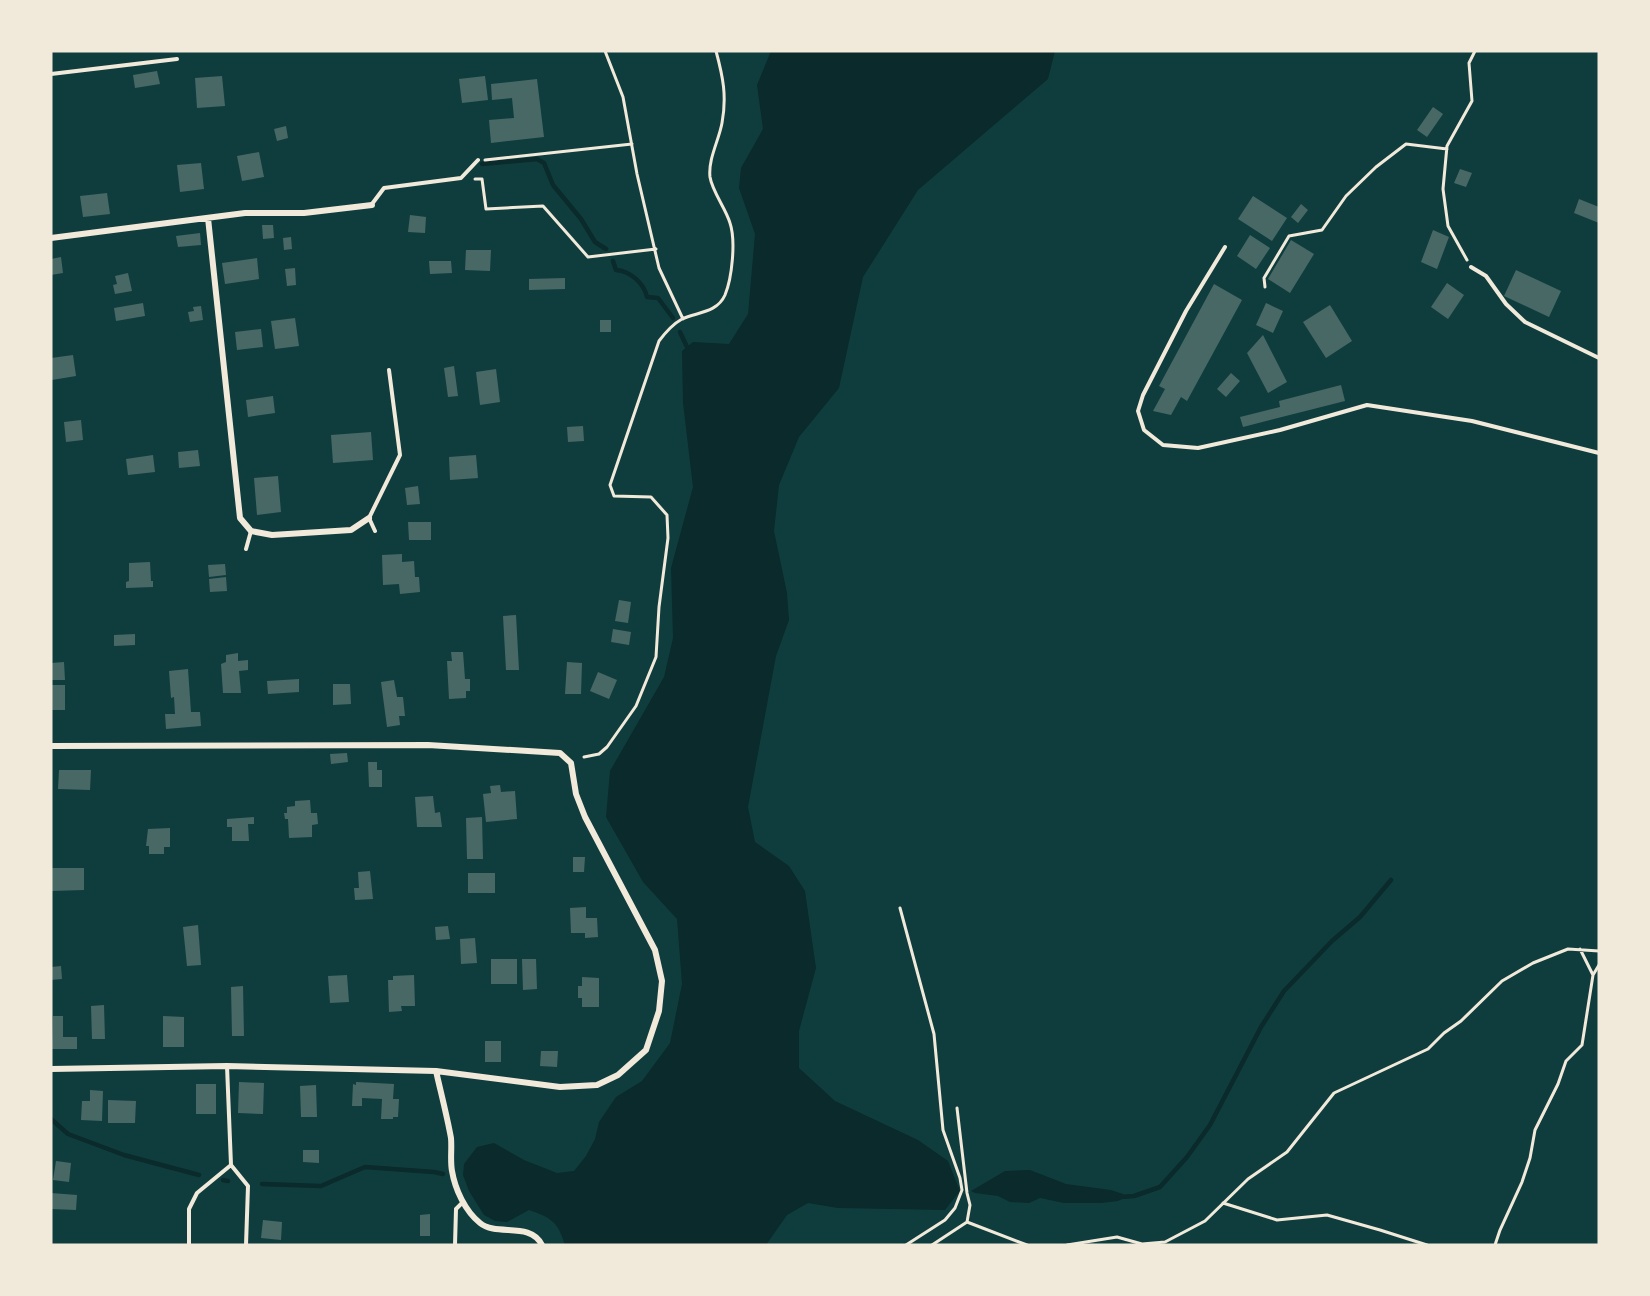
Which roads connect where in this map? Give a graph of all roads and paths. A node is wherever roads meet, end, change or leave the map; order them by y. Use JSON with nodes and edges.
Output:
{"nodes":[{"id":1,"x":605,"y":51,"type":"edge"},
{"id":2,"x":716,"y":51,"type":"edge"},
{"id":3,"x":1475,"y":51,"type":"edge"},
{"id":4,"x":177,"y":59,"type":"dead end"},
{"id":5,"x":51,"y":74,"type":"edge"},
{"id":6,"x":632,"y":144,"type":"junction"},
{"id":7,"x":1447,"y":150,"type":"junction"},
{"id":8,"x":478,"y":160,"type":"joint"},
{"id":9,"x":461,"y":178,"type":"junction"},
{"id":10,"x":372,"y":205,"type":"joint"},
{"id":11,"x":208,"y":218,"type":"junction"},
{"id":12,"x":51,"y":238,"type":"edge"},
{"id":13,"x":1225,"y":247,"type":"dead end"},
{"id":14,"x":656,"y":249,"type":"junction"},
{"id":15,"x":1471,"y":267,"type":"joint"},
{"id":16,"x":1265,"y":287,"type":"dead end"},
{"id":17,"x":682,"y":319,"type":"junction"},
{"id":18,"x":1599,"y":358,"type":"edge"},
{"id":19,"x":389,"y":370,"type":"dead end"},
{"id":20,"x":1599,"y":453,"type":"edge"},
{"id":21,"x":369,"y":518,"type":"junction"},
{"id":22,"x":251,"y":531,"type":"junction"},
{"id":23,"x":375,"y":531,"type":"dead end"},
{"id":24,"x":246,"y":549,"type":"dead end"},
{"id":25,"x":51,"y":746,"type":"edge"},
{"id":26,"x":584,"y":757,"type":"dead end"},
{"id":27,"x":900,"y":908,"type":"dead end"},
{"id":28,"x":1580,"y":949,"type":"junction"},
{"id":29,"x":1599,"y":951,"type":"edge"},
{"id":30,"x":1599,"y":965,"type":"edge"},
{"id":31,"x":1593,"y":975,"type":"junction"},
{"id":32,"x":227,"y":1066,"type":"junction"},
{"id":33,"x":51,"y":1069,"type":"edge"},
{"id":34,"x":436,"y":1071,"type":"junction"},
{"id":35,"x":957,"y":1108,"type":"dead end"},
{"id":36,"x":231,"y":1165,"type":"junction"},
{"id":37,"x":463,"y":1202,"type":"junction"},
{"id":38,"x":1223,"y":1203,"type":"junction"},
{"id":39,"x":967,"y":1222,"type":"junction"},
{"id":40,"x":189,"y":1245,"type":"edge"},
{"id":41,"x":246,"y":1245,"type":"edge"},
{"id":42,"x":455,"y":1245,"type":"edge"},
{"id":43,"x":542,"y":1245,"type":"edge"},
{"id":44,"x":906,"y":1245,"type":"edge"},
{"id":45,"x":932,"y":1245,"type":"edge"},
{"id":46,"x":1027,"y":1245,"type":"edge"},
{"id":47,"x":1067,"y":1245,"type":"edge"},
{"id":48,"x":1427,"y":1245,"type":"edge"},
{"id":49,"x":1495,"y":1245,"type":"edge"}],
"edges":[{"from":1,"to":6,"type":"path"},
{"from":2,"to":17,"type":"path"},
{"from":3,"to":7,"type":"path"},
{"from":4,"to":5,"type":"lane"},
{"from":6,"to":8,"type":"path"},
{"from":6,"to":14,"type":"path"},
{"from":7,"to":15,"type":"path"},
{"from":7,"to":16,"type":"path"},
{"from":8,"to":9,"type":"lane"},
{"from":9,"to":10,"type":"lane"},
{"from":9,"to":14,"type":"path"},
{"from":10,"to":11,"type":"street"},
{"from":11,"to":12,"type":"street"},
{"from":11,"to":22,"type":"street"},
{"from":13,"to":20,"type":"lane"},
{"from":14,"to":17,"type":"path"},
{"from":15,"to":18,"type":"lane"},
{"from":17,"to":26,"type":"path"},
{"from":19,"to":21,"type":"lane"},
{"from":21,"to":22,"type":"street"},
{"from":21,"to":23,"type":"lane"},
{"from":22,"to":24,"type":"lane"},
{"from":25,"to":34,"type":"street"},
{"from":27,"to":44,"type":"path"},
{"from":28,"to":29,"type":"path"},
{"from":28,"to":31,"type":"path"},
{"from":28,"to":38,"type":"path"},
{"from":30,"to":31,"type":"path"},
{"from":31,"to":49,"type":"path"},
{"from":32,"to":33,"type":"street"},
{"from":32,"to":34,"type":"street"},
{"from":32,"to":36,"type":"lane"},
{"from":34,"to":37,"type":"street"},
{"from":35,"to":39,"type":"path"},
{"from":36,"to":40,"type":"lane"},
{"from":36,"to":41,"type":"lane"},
{"from":37,"to":42,"type":"lane"},
{"from":37,"to":43,"type":"street"},
{"from":38,"to":47,"type":"path"},
{"from":38,"to":48,"type":"path"},
{"from":39,"to":45,"type":"path"},
{"from":39,"to":46,"type":"path"}]}
